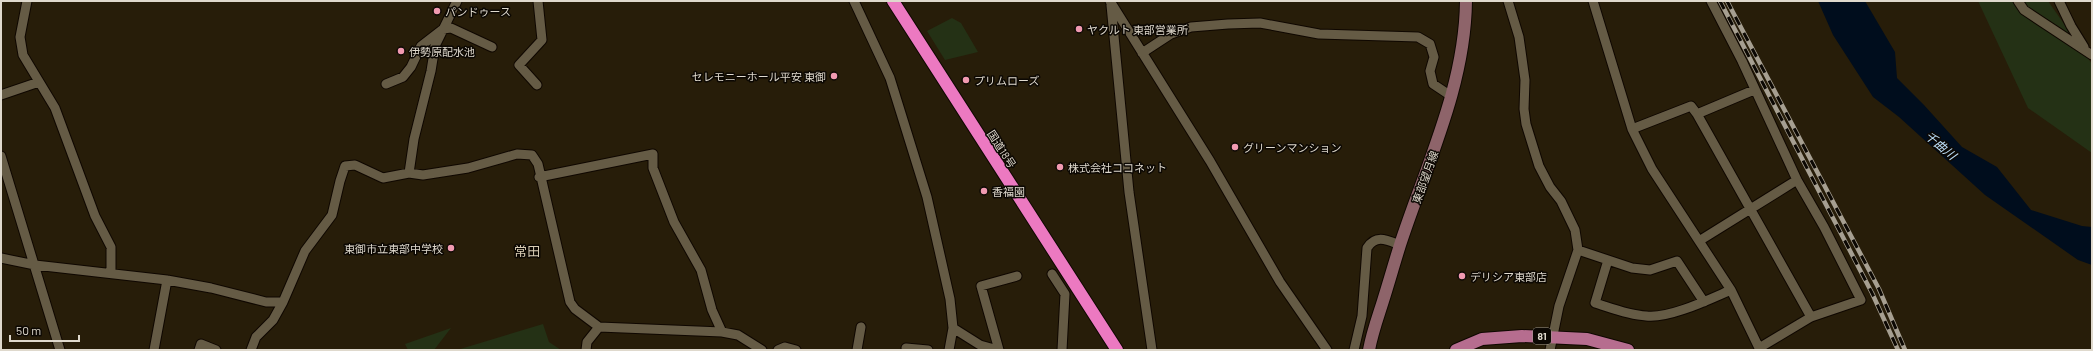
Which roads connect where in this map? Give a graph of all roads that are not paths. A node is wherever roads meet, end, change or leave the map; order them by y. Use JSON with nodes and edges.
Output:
{"nodes":[{"id":1,"x":27,"y":1,"type":"edge"},
{"id":2,"x":457,"y":1,"type":"edge"},
{"id":3,"x":538,"y":1,"type":"edge"},
{"id":4,"x":854,"y":1,"type":"edge"},
{"id":5,"x":893,"y":1,"type":"edge"},
{"id":6,"x":1110,"y":1,"type":"edge"},
{"id":7,"x":1466,"y":1,"type":"edge"},
{"id":8,"x":1508,"y":1,"type":"edge"},
{"id":9,"x":1593,"y":1,"type":"edge"},
{"id":10,"x":1711,"y":1,"type":"edge"},
{"id":11,"x":2018,"y":1,"type":"edge"},
{"id":12,"x":2059,"y":1,"type":"edge"},
{"id":13,"x":443,"y":29,"type":"junction"},
{"id":14,"x":492,"y":47,"type":"dead end"},
{"id":15,"x":2090,"y":51,"type":"edge"},
{"id":16,"x":1142,"y":53,"type":"junction"},
{"id":17,"x":39,"y":82,"type":"junction"},
{"id":18,"x":386,"y":84,"type":"dead end"},
{"id":19,"x":537,"y":85,"type":"dead end"},
{"id":20,"x":1754,"y":90,"type":"junction"},
{"id":21,"x":1,"y":95,"type":"edge"},
{"id":22,"x":1451,"y":96,"type":"junction"},
{"id":23,"x":1697,"y":114,"type":"junction"},
{"id":24,"x":1632,"y":129,"type":"junction"},
{"id":25,"x":1,"y":156,"type":"edge"},
{"id":26,"x":409,"y":173,"type":"junction"},
{"id":27,"x":540,"y":177,"type":"junction"},
{"id":28,"x":1797,"y":180,"type":"junction"},
{"id":29,"x":1751,"y":209,"type":"junction"},
{"id":30,"x":1699,"y":241,"type":"junction"},
{"id":31,"x":1400,"y":245,"type":"junction"},
{"id":32,"x":1578,"y":250,"type":"junction"},
{"id":33,"x":1,"y":258,"type":"edge"},
{"id":34,"x":1608,"y":260,"type":"junction"},
{"id":35,"x":35,"y":265,"type":"junction"},
{"id":36,"x":111,"y":273,"type":"junction"},
{"id":37,"x":1052,"y":274,"type":"dead end"},
{"id":38,"x":1017,"y":276,"type":"dead end"},
{"id":39,"x":167,"y":280,"type":"junction"},
{"id":40,"x":1731,"y":290,"type":"junction"},
{"id":41,"x":283,"y":302,"type":"junction"},
{"id":42,"x":1704,"y":302,"type":"junction"},
{"id":43,"x":1811,"y":317,"type":"junction"},
{"id":44,"x":599,"y":327,"type":"junction"},
{"id":45,"x":861,"y":327,"type":"dead end"},
{"id":46,"x":953,"y":328,"type":"junction"},
{"id":47,"x":722,"y":332,"type":"junction"},
{"id":48,"x":1552,"y":336,"type":"junction"},
{"id":49,"x":906,"y":348,"type":"dead end"},
{"id":50,"x":1759,"y":349,"type":"edge"},
{"id":51,"x":60,"y":350,"type":"edge"},
{"id":52,"x":154,"y":350,"type":"edge"},
{"id":53,"x":198,"y":350,"type":"edge"},
{"id":54,"x":216,"y":350,"type":"edge"},
{"id":55,"x":251,"y":350,"type":"edge"},
{"id":56,"x":586,"y":350,"type":"edge"},
{"id":57,"x":762,"y":350,"type":"edge"},
{"id":58,"x":778,"y":350,"type":"edge"},
{"id":59,"x":796,"y":350,"type":"edge"},
{"id":60,"x":857,"y":350,"type":"edge"},
{"id":61,"x":928,"y":350,"type":"edge"},
{"id":62,"x":949,"y":350,"type":"edge"},
{"id":63,"x":999,"y":350,"type":"edge"},
{"id":64,"x":1062,"y":350,"type":"edge"},
{"id":65,"x":1117,"y":350,"type":"edge"},
{"id":66,"x":1152,"y":350,"type":"edge"},
{"id":67,"x":1327,"y":350,"type":"edge"},
{"id":68,"x":1354,"y":350,"type":"edge"},
{"id":69,"x":1369,"y":350,"type":"edge"},
{"id":70,"x":1456,"y":350,"type":"edge"},
{"id":71,"x":1550,"y":350,"type":"edge"},
{"id":72,"x":1628,"y":350,"type":"edge"}],
"edges":[{"from":1,"to":17,"type":"street"},
{"from":2,"to":13,"type":"street"},
{"from":3,"to":19,"type":"street"},
{"from":4,"to":46,"type":"street"},
{"from":5,"to":65,"type":"highway","name":"国道18号"},
{"from":6,"to":16,"type":"street"},
{"from":6,"to":66,"type":"street"},
{"from":7,"to":22,"type":"main road","name":"東部望月線"},
{"from":8,"to":32,"type":"street"},
{"from":9,"to":24,"type":"street"},
{"from":10,"to":20,"type":"street"},
{"from":11,"to":15,"type":"street"},
{"from":12,"to":15,"type":"street"},
{"from":13,"to":14,"type":"street"},
{"from":13,"to":18,"type":"street"},
{"from":13,"to":26,"type":"street"},
{"from":16,"to":22,"type":"street"},
{"from":16,"to":67,"type":"street"},
{"from":17,"to":21,"type":"street"},
{"from":17,"to":36,"type":"street"},
{"from":20,"to":23,"type":"street"},
{"from":20,"to":28,"type":"street"},
{"from":22,"to":31,"type":"main road","name":"東部望月線"},
{"from":23,"to":24,"type":"street"},
{"from":23,"to":29,"type":"street"},
{"from":24,"to":30,"type":"street"},
{"from":25,"to":35,"type":"street"},
{"from":26,"to":27,"type":"street"},
{"from":26,"to":41,"type":"street"},
{"from":27,"to":44,"type":"street"},
{"from":27,"to":47,"type":"street"},
{"from":28,"to":29,"type":"street"},
{"from":28,"to":43,"type":"street"},
{"from":29,"to":30,"type":"street"},
{"from":29,"to":43,"type":"street"},
{"from":30,"to":40,"type":"street"},
{"from":31,"to":68,"type":"street"},
{"from":31,"to":69,"type":"main road","name":"東部望月線"},
{"from":32,"to":34,"type":"street"},
{"from":32,"to":48,"type":"street"},
{"from":33,"to":35,"type":"street"},
{"from":34,"to":42,"type":"street"},
{"from":34,"to":42,"type":"street"},
{"from":35,"to":36,"type":"street"},
{"from":35,"to":51,"type":"street"},
{"from":36,"to":39,"type":"street"},
{"from":37,"to":64,"type":"street"},
{"from":38,"to":63,"type":"street"},
{"from":39,"to":41,"type":"street"},
{"from":39,"to":52,"type":"street"},
{"from":40,"to":42,"type":"street"},
{"from":40,"to":50,"type":"street"},
{"from":41,"to":55,"type":"street"},
{"from":43,"to":50,"type":"street"},
{"from":44,"to":47,"type":"street"},
{"from":44,"to":56,"type":"street"},
{"from":45,"to":60,"type":"street"},
{"from":46,"to":62,"type":"street"},
{"from":46,"to":63,"type":"street"},
{"from":47,"to":57,"type":"street"},
{"from":48,"to":70,"type":"main road","number":"81"},
{"from":48,"to":71,"type":"street"},
{"from":48,"to":72,"type":"main road","number":"81"},
{"from":49,"to":61,"type":"street"},
{"from":53,"to":54,"type":"street"},
{"from":58,"to":59,"type":"street"}]}
